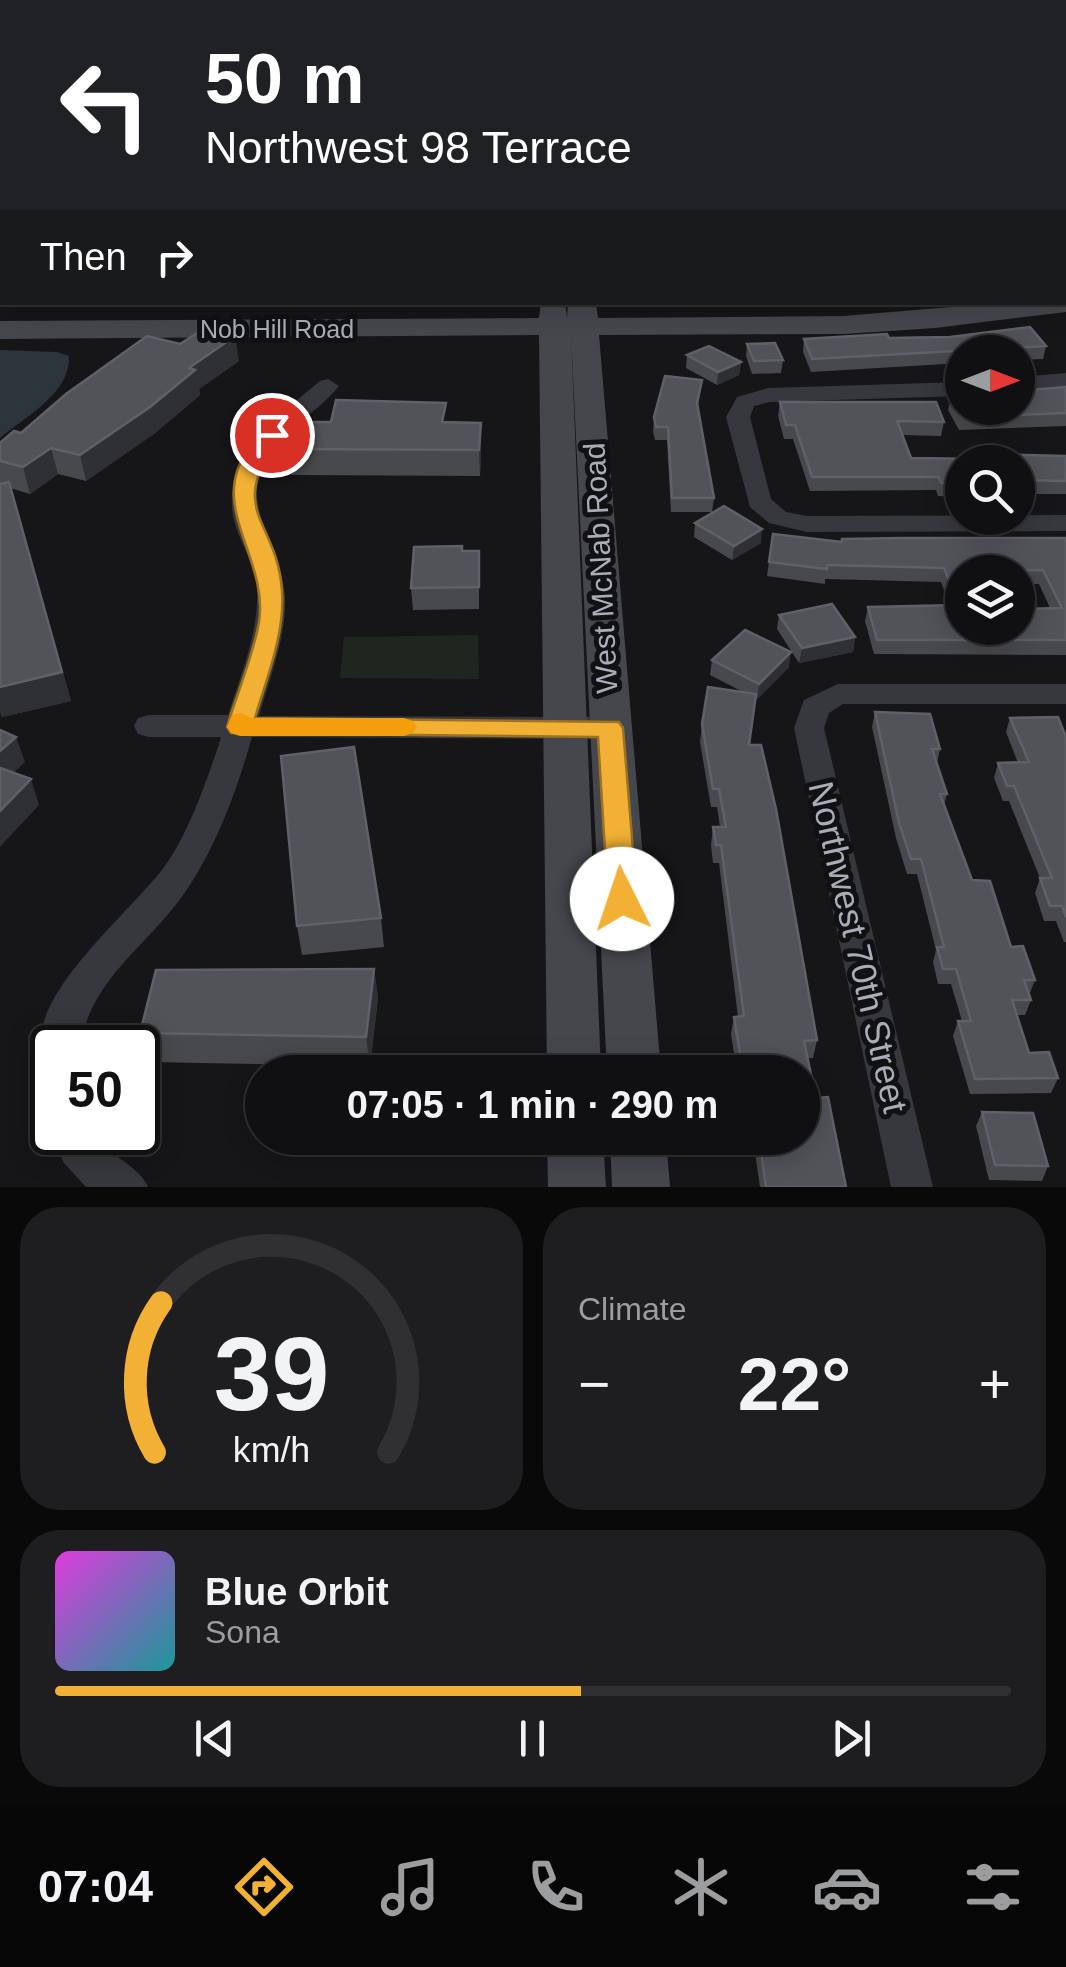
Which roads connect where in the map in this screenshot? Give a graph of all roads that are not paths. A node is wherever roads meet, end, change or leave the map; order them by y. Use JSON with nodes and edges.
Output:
{"nodes":[{"id":1,"x":890,"y":305,"type":"edge"},
{"id":2,"x":1058,"y":305,"type":"edge"},
{"id":3,"x":568,"y":314,"type":"edge"},
{"id":4,"x":0,"y":315,"type":"edge"},
{"id":5,"x":0,"y":330,"type":"edge"},
{"id":6,"x":1066,"y":380,"type":"edge"},
{"id":7,"x":1035,"y":383,"type":"edge"},
{"id":8,"x":328,"y":386,"type":"dead end"},
{"id":9,"x":945,"y":390,"type":"edge"},
{"id":10,"x":1066,"y":523,"type":"edge"},
{"id":11,"x":1066,"y":694,"type":"edge"},
{"id":12,"x":150,"y":726,"type":"dead end"},
{"id":13,"x":240,"y":727,"type":"junction"},
{"id":14,"x":587,"y":728,"type":"junction"},
{"id":15,"x":63,"y":1025,"type":"edge"},
{"id":16,"x":575,"y":1055,"type":"edge"},
{"id":17,"x":632,"y":1055,"type":"edge"},
{"id":18,"x":82,"y":1155,"type":"edge"},
{"id":19,"x":576,"y":1155,"type":"edge"},
{"id":20,"x":639,"y":1155,"type":"edge"},
{"id":21,"x":127,"y":1187,"type":"edge"},
{"id":22,"x":577,"y":1187,"type":"edge"},
{"id":23,"x":641,"y":1187,"type":"edge"},
{"id":24,"x":912,"y":1187,"type":"edge"}],
"edges":[{"from":1,"to":3,"type":"main road"},
{"from":2,"to":3,"type":"main road"},
{"from":3,"to":4,"type":"main road","name":"Nob Hill Road"},
{"from":3,"to":5,"type":"main road","name":"Nob Hill Road"},
{"from":3,"to":14,"type":"main road","name":"West McNab Road"},
{"from":6,"to":7,"type":"street"},
{"from":8,"to":13,"type":"street"},
{"from":9,"to":10,"type":"street"},
{"from":11,"to":24,"type":"street","name":"Northwest 70th Street"},
{"from":12,"to":13,"type":"street"},
{"from":13,"to":14,"type":"street"},
{"from":13,"to":15,"type":"street"},
{"from":14,"to":16,"type":"main road","name":"West McNab Road"},
{"from":14,"to":17,"type":"main road","name":"West McNab Road"},
{"from":18,"to":21,"type":"street"},
{"from":19,"to":22,"type":"main road"},
{"from":20,"to":23,"type":"main road"}]}
